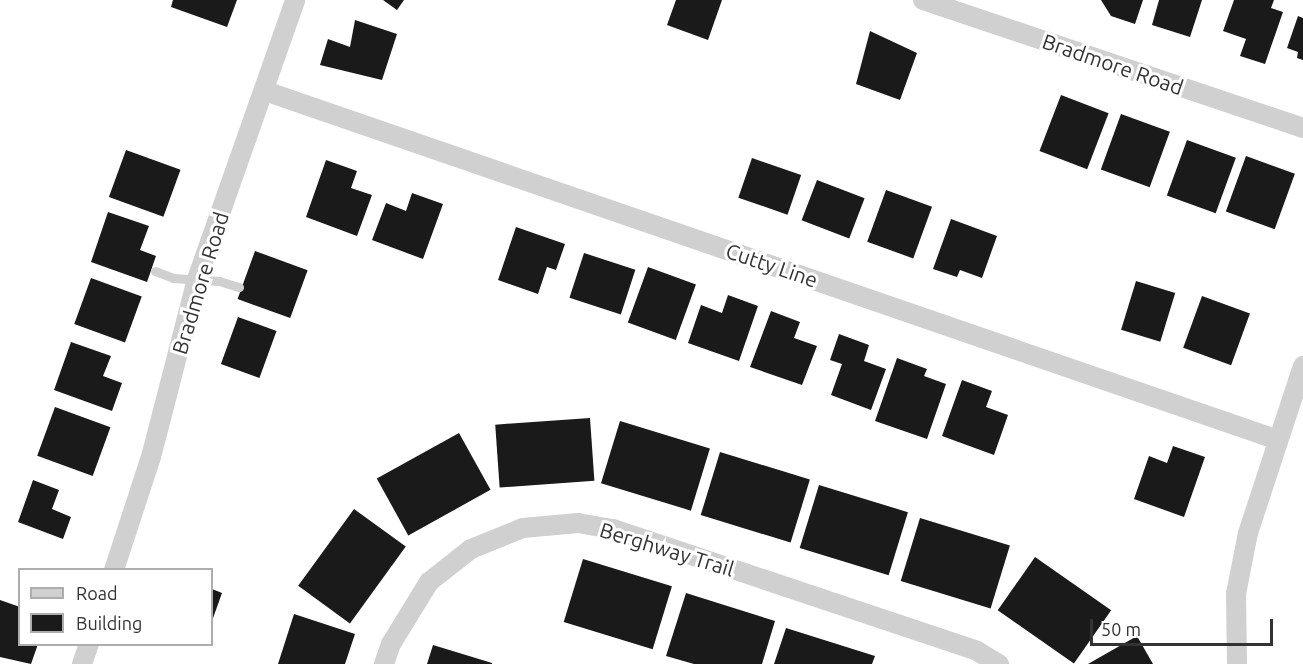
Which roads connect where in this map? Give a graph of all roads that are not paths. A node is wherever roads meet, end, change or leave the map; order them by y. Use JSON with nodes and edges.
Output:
{"nodes":[{"id":1,"x":295,"y":0,"type":"edge"},
{"id":2,"x":923,"y":0,"type":"edge"},
{"id":3,"x":266,"y":91,"type":"junction"},
{"id":4,"x":1303,"y":128,"type":"edge"},
{"id":5,"x":155,"y":271,"type":"dead end"},
{"id":6,"x":196,"y":279,"type":"junction"},
{"id":7,"x":239,"y":287,"type":"dead end"},
{"id":8,"x":1303,"y":366,"type":"edge"},
{"id":9,"x":1278,"y":440,"type":"junction"},
{"id":10,"x":115,"y":568,"type":"edge"},
{"id":11,"x":89,"y":646,"type":"edge"},
{"id":12,"x":82,"y":664,"type":"edge"},
{"id":13,"x":384,"y":664,"type":"edge"},
{"id":14,"x":999,"y":664,"type":"edge"},
{"id":15,"x":1237,"y":664,"type":"edge"}],
"edges":[{"from":1,"to":3,"type":"street","name":"Bradmore Road"},
{"from":2,"to":4,"type":"street","name":"Bradmore Road"},
{"from":3,"to":6,"type":"street","name":"Bradmore Road"},
{"from":3,"to":9,"type":"street","name":"Cutty Line"},
{"from":5,"to":6,"type":"lane"},
{"from":6,"to":7,"type":"lane"},
{"from":6,"to":10,"type":"street","name":"Bradmore Road"},
{"from":8,"to":9,"type":"street"},
{"from":9,"to":15,"type":"street"},
{"from":11,"to":12,"type":"street"},
{"from":13,"to":14,"type":"street","name":"Berghway Trail"}]}
